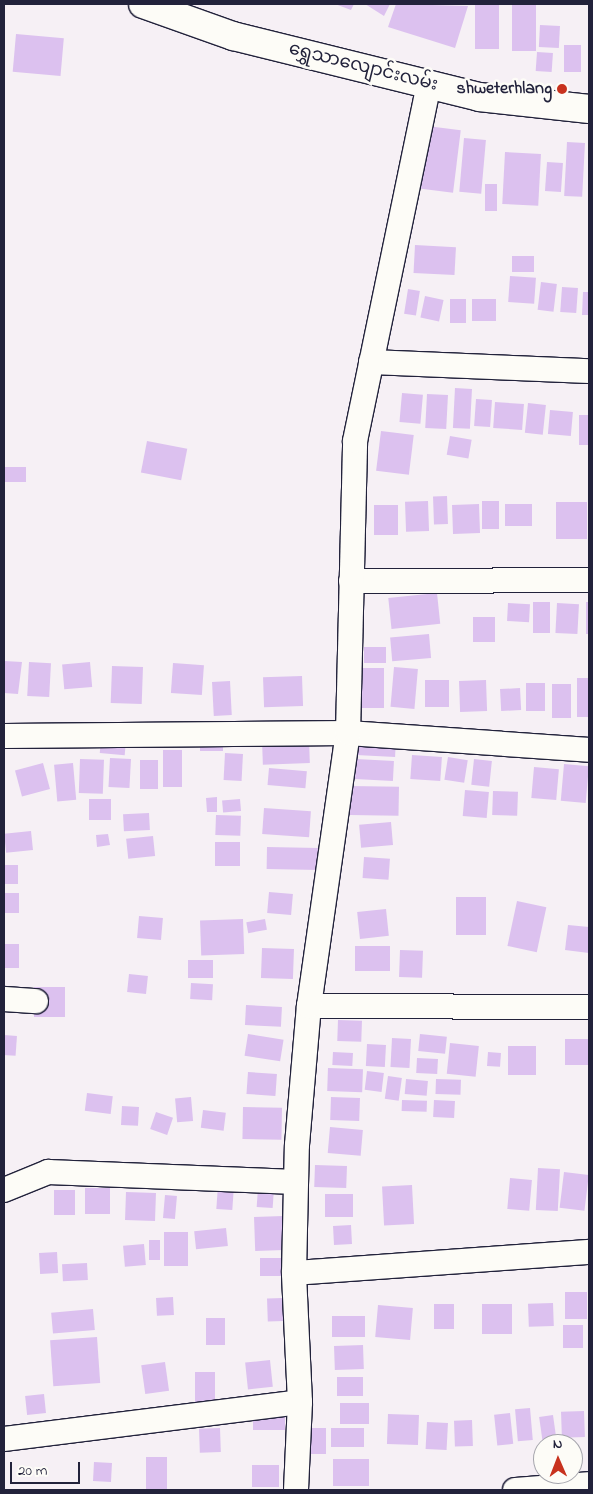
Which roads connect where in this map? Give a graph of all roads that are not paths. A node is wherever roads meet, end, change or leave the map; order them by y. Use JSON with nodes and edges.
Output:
{"nodes":[{"id":1,"x":143,"y":4,"type":"edge"},
{"id":2,"x":429,"y":85,"type":"junction"},
{"id":3,"x":589,"y":109,"type":"edge"},
{"id":4,"x":371,"y":362,"type":"junction"},
{"id":5,"x":589,"y":371,"type":"edge"},
{"id":6,"x":589,"y":580,"type":"edge"},
{"id":7,"x":351,"y":581,"type":"junction"},
{"id":8,"x":348,"y":733,"type":"junction"},
{"id":9,"x":4,"y":736,"type":"edge"},
{"id":10,"x":589,"y":750,"type":"edge"},
{"id":11,"x":4,"y":999,"type":"edge"},
{"id":12,"x":36,"y":1001,"type":"dead end"},
{"id":13,"x":308,"y":1006,"type":"junction"},
{"id":14,"x":589,"y":1007,"type":"edge"},
{"id":15,"x":296,"y":1182,"type":"junction"},
{"id":16,"x":4,"y":1190,"type":"edge"},
{"id":17,"x":589,"y":1252,"type":"edge"},
{"id":18,"x":294,"y":1273,"type":"junction"},
{"id":19,"x":300,"y":1402,"type":"junction"},
{"id":20,"x":4,"y":1439,"type":"edge"},
{"id":21,"x":589,"y":1484,"type":"edge"},
{"id":22,"x":296,"y":1490,"type":"edge"},
{"id":23,"x":515,"y":1490,"type":"edge"}],
"edges":[{"from":1,"to":2,"type":"street","name":"ရွှေသာလျောင်းလမ်း"},
{"from":2,"to":3,"type":"street","name":"ရွှေသာလျောင်းလမ်း"},
{"from":2,"to":4,"type":"street"},
{"from":4,"to":5,"type":"street"},
{"from":4,"to":7,"type":"street"},
{"from":6,"to":7,"type":"street"},
{"from":7,"to":8,"type":"street"},
{"from":8,"to":9,"type":"street"},
{"from":8,"to":10,"type":"street"},
{"from":8,"to":13,"type":"street"},
{"from":11,"to":12,"type":"street"},
{"from":13,"to":14,"type":"street"},
{"from":13,"to":15,"type":"street"},
{"from":15,"to":16,"type":"street"},
{"from":15,"to":18,"type":"street"},
{"from":17,"to":18,"type":"street"},
{"from":18,"to":19,"type":"street"},
{"from":19,"to":20,"type":"street"},
{"from":19,"to":22,"type":"street"},
{"from":21,"to":23,"type":"street"}]}
